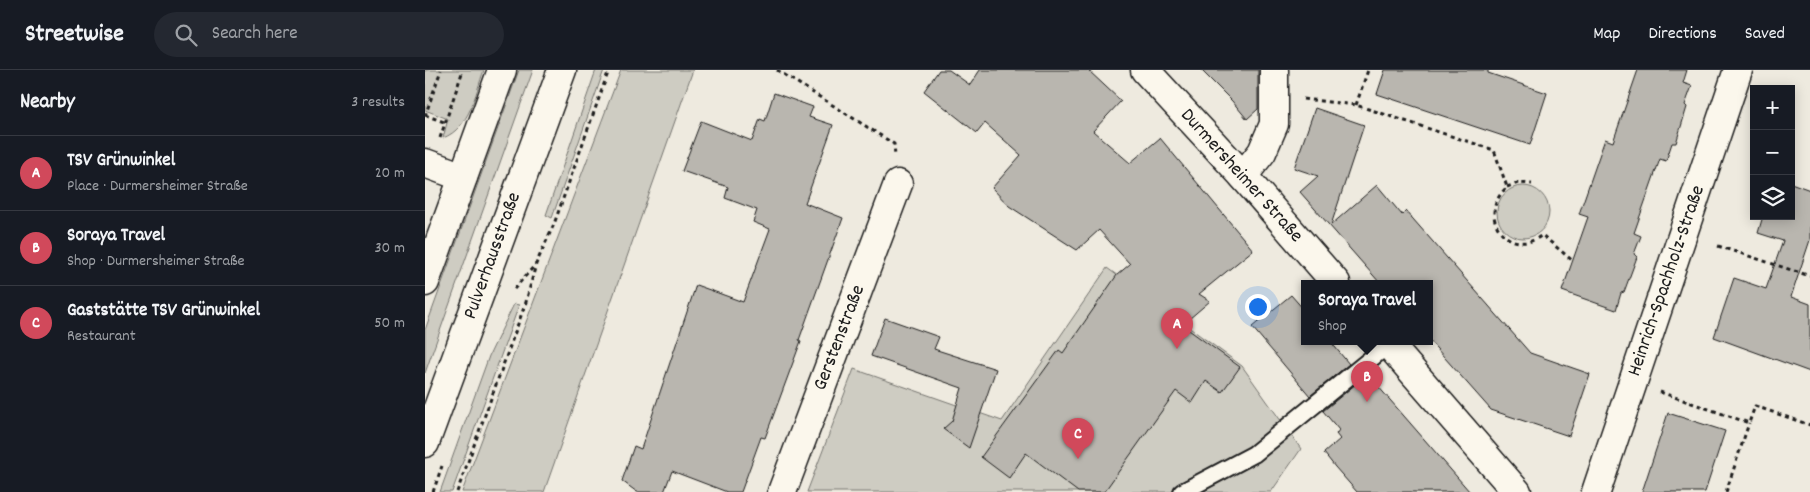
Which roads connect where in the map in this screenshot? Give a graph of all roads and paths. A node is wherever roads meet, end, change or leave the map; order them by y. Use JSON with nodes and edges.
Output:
{"nodes":[{"id":1,"x":441,"y":70,"type":"edge"},
{"id":2,"x":463,"y":70,"type":"edge"},
{"id":3,"x":502,"y":70,"type":"edge"},
{"id":4,"x":561,"y":70,"type":"edge"},
{"id":5,"x":609,"y":70,"type":"edge"},
{"id":6,"x":777,"y":70,"type":"edge"},
{"id":7,"x":1145,"y":70,"type":"edge"},
{"id":8,"x":1275,"y":70,"type":"edge"},
{"id":9,"x":1369,"y":70,"type":"edge"},
{"id":10,"x":1738,"y":70,"type":"edge"},
{"id":11,"x":1275,"y":97,"type":"junction"},
{"id":12,"x":1356,"y":105,"type":"junction"},
{"id":13,"x":425,"y":115,"type":"edge"},
{"id":14,"x":444,"y":122,"type":"junction"},
{"id":15,"x":430,"y":165,"type":"edge"},
{"id":16,"x":1243,"y":176,"type":"junction"},
{"id":17,"x":463,"y":177,"type":"junction"},
{"id":18,"x":898,"y":184,"type":"joint"},
{"id":19,"x":1532,"y":184,"type":"dead end"},
{"id":20,"x":1507,"y":187,"type":"junction"},
{"id":21,"x":1717,"y":246,"type":"dead end"},
{"id":22,"x":1573,"y":261,"type":"dead end"},
{"id":23,"x":1810,"y":276,"type":"edge"},
{"id":24,"x":1333,"y":280,"type":"edge"},
{"id":25,"x":425,"y":282,"type":"edge"},
{"id":26,"x":1383,"y":345,"type":"edge"},
{"id":27,"x":1390,"y":345,"type":"edge"},
{"id":28,"x":1633,"y":382,"type":"junction"},
{"id":29,"x":1749,"y":423,"type":"junction"},
{"id":30,"x":1810,"y":425,"type":"edge"},
{"id":31,"x":425,"y":443,"type":"edge"},
{"id":32,"x":457,"y":492,"type":"edge"},
{"id":33,"x":782,"y":492,"type":"edge"},
{"id":34,"x":1182,"y":492,"type":"edge"},
{"id":35,"x":1517,"y":492,"type":"edge"},
{"id":36,"x":1596,"y":492,"type":"edge"},
{"id":37,"x":1725,"y":492,"type":"edge"}],
"edges":[{"from":1,"to":13,"type":"path"},
{"from":2,"to":14,"type":"path"},
{"from":3,"to":17,"type":"street"},
{"from":4,"to":31,"type":"street","name":"Pulverhausstraße"},
{"from":5,"to":32,"type":"path"},
{"from":6,"to":18,"type":"path"},
{"from":7,"to":16,"type":"street","name":"Durmersheimer Straße"},
{"from":8,"to":11,"type":"street"},
{"from":9,"to":12,"type":"path"},
{"from":10,"to":28,"type":"street","name":"Heinrich-Spachholz-Straße"},
{"from":11,"to":12,"type":"path"},
{"from":11,"to":16,"type":"street"},
{"from":12,"to":20,"type":"path"},
{"from":13,"to":14,"type":"path"},
{"from":14,"to":15,"type":"path"},
{"from":15,"to":17,"type":"street"},
{"from":16,"to":24,"type":"street","name":"Durmersheimer Straße"},
{"from":17,"to":25,"type":"street"},
{"from":18,"to":33,"type":"street","name":"Gerstenstraße"},
{"from":19,"to":20,"type":"path"},
{"from":20,"to":22,"type":"path"},
{"from":21,"to":23,"type":"path"},
{"from":26,"to":34,"type":"lane"},
{"from":27,"to":35,"type":"street"},
{"from":28,"to":29,"type":"path"},
{"from":28,"to":36,"type":"street","name":"Heinrich-Spachholz-Straße"},
{"from":29,"to":30,"type":"path"},
{"from":29,"to":37,"type":"path"}]}
